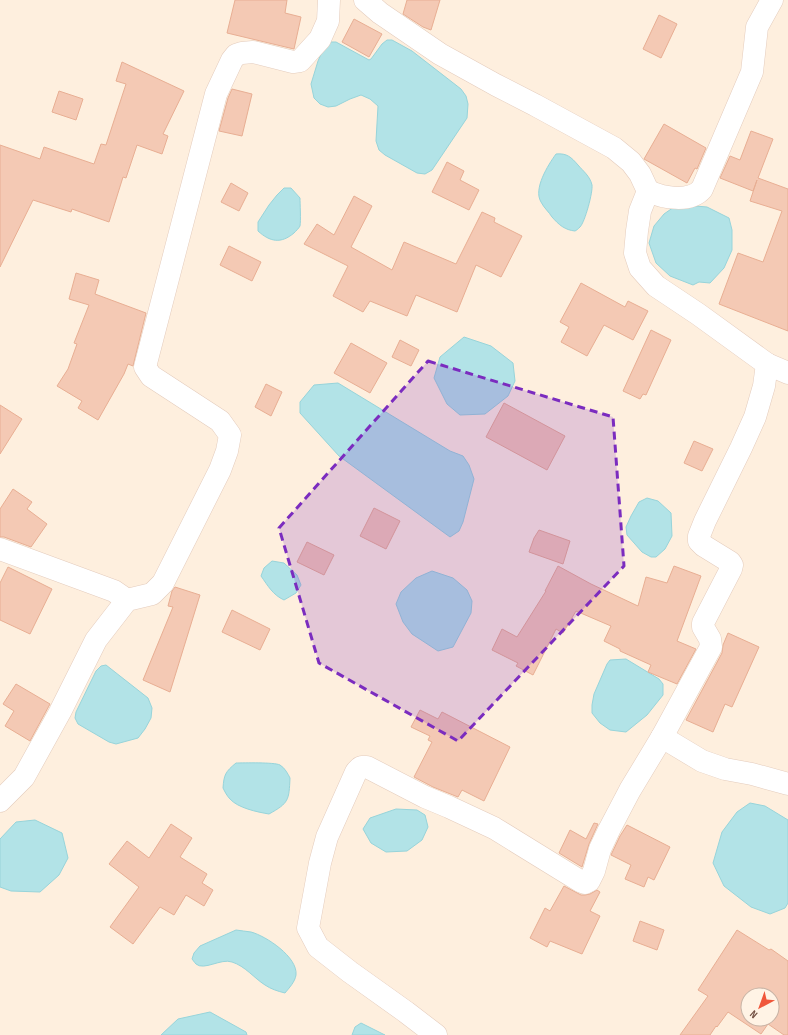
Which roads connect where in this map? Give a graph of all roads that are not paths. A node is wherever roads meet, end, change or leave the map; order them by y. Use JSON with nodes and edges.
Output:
{"nodes":[{"id":1,"x":329,"y":0,"type":"edge"},
{"id":2,"x":365,"y":0,"type":"edge"},
{"id":3,"x":772,"y":0,"type":"edge"},
{"id":4,"x":648,"y":191,"type":"junction"},
{"id":5,"x":767,"y":364,"type":"junction"},
{"id":6,"x":788,"y":373,"type":"edge"},
{"id":7,"x":0,"y":550,"type":"edge"},
{"id":8,"x":127,"y":600,"type":"junction"},
{"id":9,"x":662,"y":737,"type":"junction"},
{"id":10,"x":788,"y":784,"type":"edge"},
{"id":11,"x":0,"y":801,"type":"edge"},
{"id":12,"x":436,"y":1035,"type":"edge"}],
"edges":[{"from":1,"to":8,"type":"street"},
{"from":2,"to":4,"type":"street"},
{"from":3,"to":4,"type":"street"},
{"from":4,"to":5,"type":"street"},
{"from":5,"to":6,"type":"street"},
{"from":5,"to":9,"type":"street"},
{"from":7,"to":8,"type":"street"},
{"from":8,"to":11,"type":"street"},
{"from":9,"to":10,"type":"street"},
{"from":9,"to":12,"type":"street"}]}
